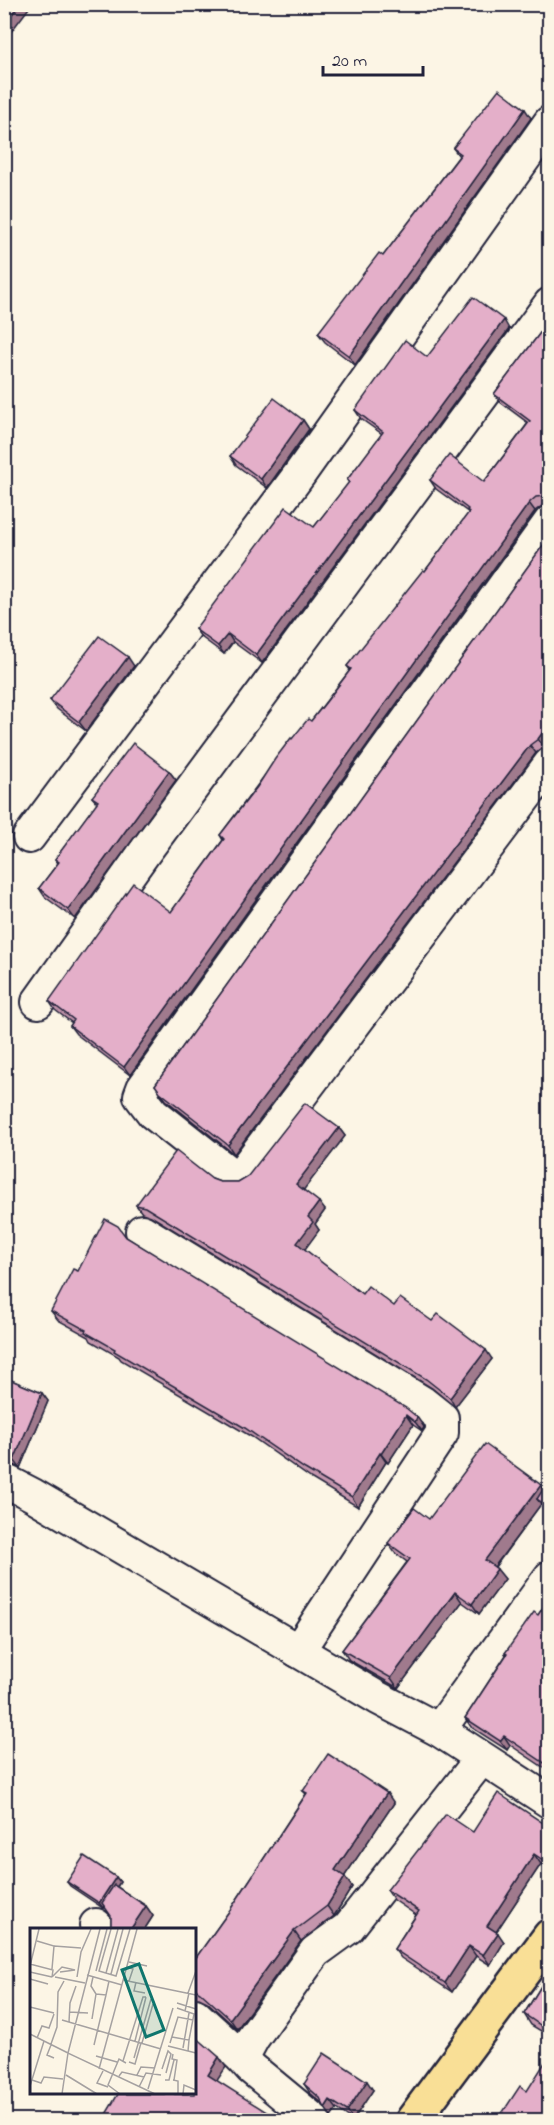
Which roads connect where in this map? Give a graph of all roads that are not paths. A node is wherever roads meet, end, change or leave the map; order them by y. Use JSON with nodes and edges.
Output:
{"nodes":[{"id":1,"x":549,"y":122,"type":"edge"},
{"id":2,"x":549,"y":304,"type":"edge"},
{"id":3,"x":549,"y":522,"type":"edge"},
{"id":4,"x":549,"y":764,"type":"edge"},
{"id":5,"x":29,"y":837,"type":"dead end"},
{"id":6,"x":38,"y":1002,"type":"dead end"},
{"id":7,"x":142,"y":1231,"type":"dead end"},
{"id":8,"x":18,"y":1487,"type":"edge"},
{"id":9,"x":549,"y":1577,"type":"edge"},
{"id":10,"x":298,"y":1651,"type":"junction"},
{"id":11,"x":439,"y":1730,"type":"junction"},
{"id":12,"x":481,"y":1759,"type":"junction"},
{"id":13,"x":549,"y":1802,"type":"edge"},
{"id":14,"x":549,"y":1936,"type":"edge"},
{"id":15,"x":196,"y":2016,"type":"edge"},
{"id":16,"x":242,"y":2058,"type":"junction"},
{"id":17,"x":314,"y":2121,"type":"edge"},
{"id":18,"x":413,"y":2121,"type":"edge"}],
"edges":[{"from":1,"to":5,"type":"street"},
{"from":2,"to":6,"type":"street"},
{"from":3,"to":4,"type":"street"},
{"from":7,"to":10,"type":"street"},
{"from":8,"to":10,"type":"street"},
{"from":9,"to":11,"type":"street"},
{"from":10,"to":11,"type":"street"},
{"from":11,"to":12,"type":"street"},
{"from":12,"to":13,"type":"street"},
{"from":12,"to":16,"type":"street"},
{"from":14,"to":18,"type":"highway"},
{"from":15,"to":16,"type":"street"},
{"from":16,"to":17,"type":"street"}]}
